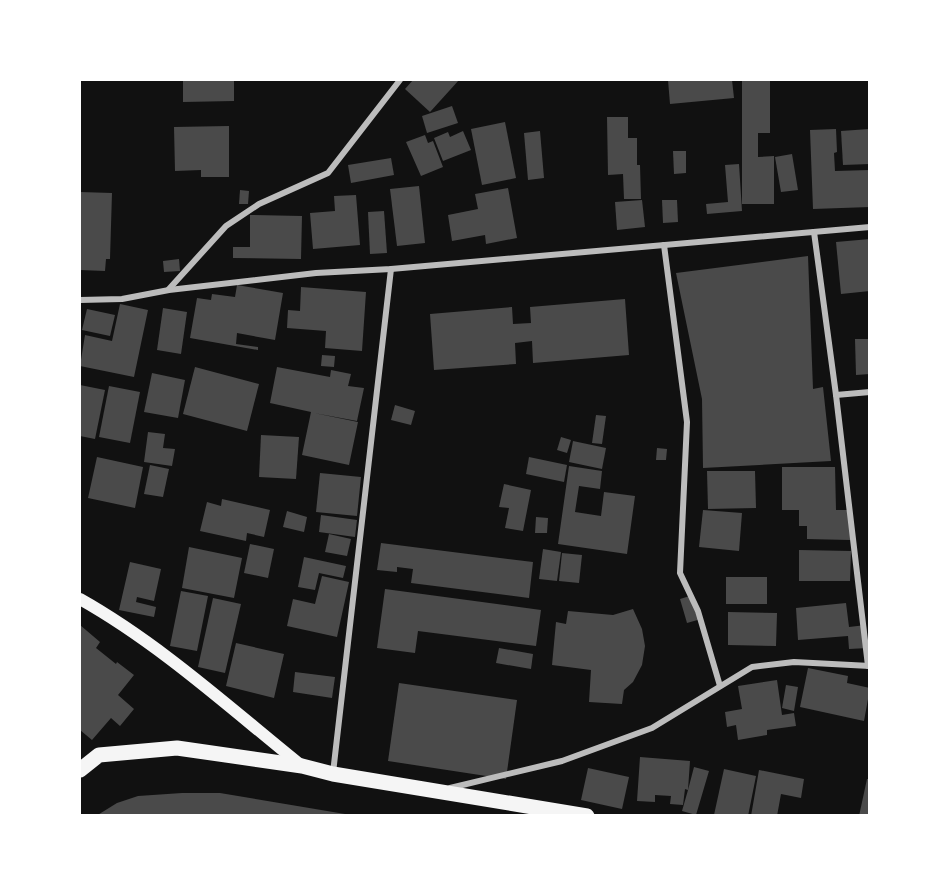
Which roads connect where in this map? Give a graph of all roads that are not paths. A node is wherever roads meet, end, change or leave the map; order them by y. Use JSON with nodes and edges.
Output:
{"nodes":[{"id":1,"x":400,"y":80,"type":"edge"},
{"id":2,"x":870,"y":227,"type":"edge"},
{"id":3,"x":814,"y":232,"type":"junction"},
{"id":4,"x":664,"y":245,"type":"junction"},
{"id":5,"x":391,"y":269,"type":"junction"},
{"id":6,"x":169,"y":290,"type":"junction"},
{"id":7,"x":80,"y":300,"type":"edge"},
{"id":8,"x":870,"y":392,"type":"edge"},
{"id":9,"x":836,"y":395,"type":"junction"},
{"id":10,"x":80,"y":599,"type":"edge"},
{"id":11,"x":869,"y":666,"type":"edge"},
{"id":12,"x":720,"y":686,"type":"junction"},
{"id":13,"x":302,"y":766,"type":"junction"},
{"id":14,"x":80,"y":770,"type":"edge"},
{"id":15,"x":333,"y":774,"type":"junction"},
{"id":16,"x":439,"y":791,"type":"junction"},
{"id":17,"x":587,"y":816,"type":"edge"}],
"edges":[{"from":1,"to":6,"type":"street"},
{"from":2,"to":3,"type":"street"},
{"from":3,"to":4,"type":"street"},
{"from":3,"to":9,"type":"street"},
{"from":4,"to":5,"type":"street"},
{"from":4,"to":12,"type":"street"},
{"from":5,"to":6,"type":"street"},
{"from":5,"to":15,"type":"street"},
{"from":6,"to":7,"type":"street"},
{"from":8,"to":9,"type":"street"},
{"from":9,"to":11,"type":"street"},
{"from":10,"to":13,"type":"main road"},
{"from":11,"to":12,"type":"street"},
{"from":12,"to":16,"type":"street"},
{"from":13,"to":14,"type":"main road"},
{"from":13,"to":15,"type":"main road"},
{"from":15,"to":16,"type":"main road"},
{"from":16,"to":17,"type":"main road"}]}
